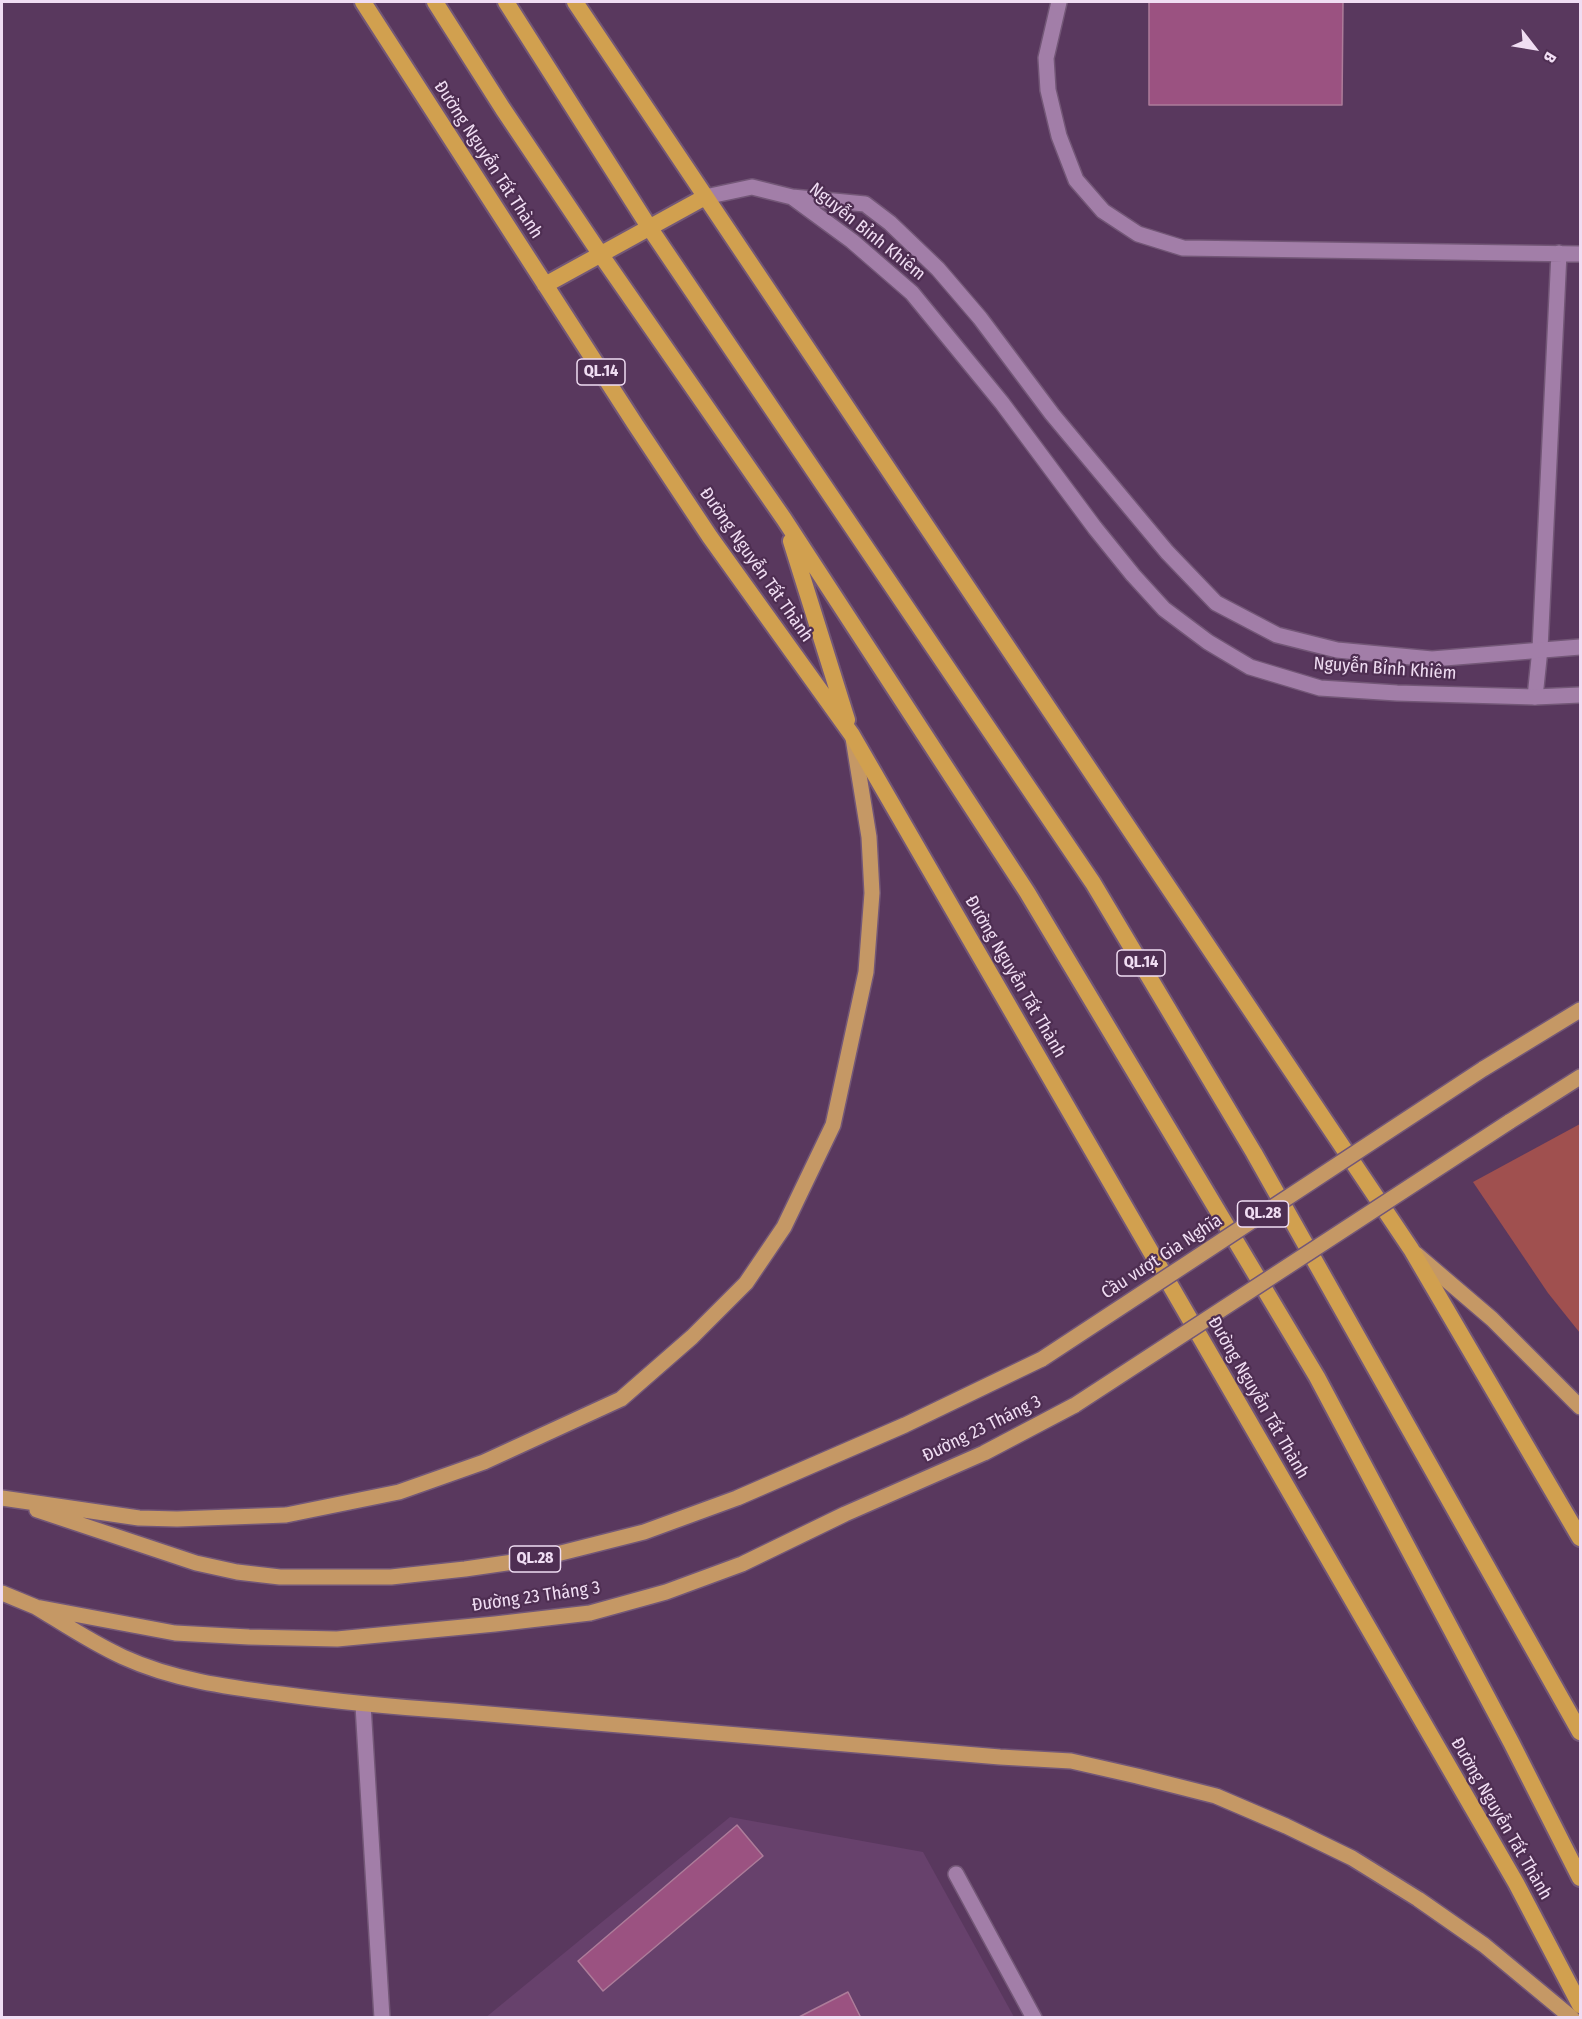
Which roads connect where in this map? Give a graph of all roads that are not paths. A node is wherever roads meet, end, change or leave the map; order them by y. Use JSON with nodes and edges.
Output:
{"nodes":[{"id":1,"x":363,"y":2,"type":"edge"},
{"id":2,"x":435,"y":2,"type":"edge"},
{"id":3,"x":506,"y":2,"type":"edge"},
{"id":4,"x":575,"y":2,"type":"edge"},
{"id":5,"x":1059,"y":2,"type":"edge"},
{"id":6,"x":792,"y":196,"type":"junction"},
{"id":7,"x":705,"y":197,"type":"junction"},
{"id":8,"x":649,"y":227,"type":"junction"},
{"id":9,"x":1559,"y":253,"type":"junction"},
{"id":10,"x":1581,"y":254,"type":"edge"},
{"id":11,"x":601,"y":255,"type":"junction"},
{"id":12,"x":546,"y":285,"type":"junction"},
{"id":13,"x":784,"y":519,"type":"junction"},
{"id":14,"x":1581,"y":647,"type":"edge"},
{"id":15,"x":1540,"y":649,"type":"junction"},
{"id":16,"x":1581,"y":695,"type":"edge"},
{"id":17,"x":1535,"y":697,"type":"junction"},
{"id":18,"x":852,"y":735,"type":"junction"},
{"id":19,"x":1581,"y":1011,"type":"edge"},
{"id":20,"x":1581,"y":1077,"type":"edge"},
{"id":21,"x":1412,"y":1249,"type":"junction"},
{"id":22,"x":1042,"y":1359,"type":"joint"},
{"id":23,"x":1581,"y":1407,"type":"edge"},
{"id":24,"x":2,"y":1498,"type":"edge"},
{"id":25,"x":1581,"y":1538,"type":"edge"},
{"id":26,"x":2,"y":1593,"type":"edge"},
{"id":27,"x":36,"y":1606,"type":"junction"},
{"id":28,"x":363,"y":1705,"type":"junction"},
{"id":29,"x":1581,"y":1732,"type":"edge"},
{"id":30,"x":956,"y":1875,"type":"dead end"},
{"id":31,"x":1581,"y":1878,"type":"edge"},
{"id":32,"x":1581,"y":2006,"type":"edge"},
{"id":33,"x":382,"y":2018,"type":"edge"},
{"id":34,"x":1034,"y":2018,"type":"edge"},
{"id":35,"x":1572,"y":2018,"type":"edge"}],
"edges":[{"from":1,"to":12,"type":"highway","name":"Đường Nguyễn Tất Thành","number":"QL.14"},
{"from":2,"to":11,"type":"highway"},
{"from":3,"to":8,"type":"highway","number":"QL.14"},
{"from":4,"to":7,"type":"highway"},
{"from":5,"to":9,"type":"street"},
{"from":6,"to":7,"type":"street"},
{"from":6,"to":15,"type":"street","name":"Nguyễn Bỉnh Khiêm"},
{"from":6,"to":17,"type":"street","name":"Nguyễn Bỉnh Khiêm"},
{"from":7,"to":8,"type":"highway"},
{"from":7,"to":21,"type":"highway"},
{"from":8,"to":11,"type":"highway"},
{"from":8,"to":29,"type":"highway","number":"QL.14"},
{"from":9,"to":10,"type":"street"},
{"from":9,"to":15,"type":"street"},
{"from":11,"to":12,"type":"highway"},
{"from":11,"to":13,"type":"highway"},
{"from":12,"to":18,"type":"highway","name":"Đường Nguyễn Tất Thành","number":"QL.14"},
{"from":13,"to":18,"type":"highway"},
{"from":13,"to":31,"type":"highway"},
{"from":14,"to":15,"type":"street","name":"Nguyễn Bỉnh Khiêm"},
{"from":15,"to":17,"type":"street"},
{"from":16,"to":17,"type":"street","name":"Nguyễn Bỉnh Khiêm"},
{"from":18,"to":24,"type":"main road"},
{"from":18,"to":32,"type":"highway","name":"Đường Nguyễn Tất Thành","number":"QL.14"},
{"from":19,"to":22,"type":"main road","name":"Cầu vượt Gia Nghĩa","number":"QL.28","bridge":true},
{"from":20,"to":27,"type":"main road","name":"Đường 23 Tháng 3","bridge":true},
{"from":21,"to":23,"type":"main road"},
{"from":21,"to":25,"type":"highway"},
{"from":22,"to":24,"type":"main road","name":"Đường 23 Tháng 3","number":"QL.28"},
{"from":26,"to":27,"type":"main road","name":"Đường 23 Tháng 3"},
{"from":27,"to":28,"type":"main road"},
{"from":28,"to":33,"type":"street"},
{"from":28,"to":35,"type":"main road"},
{"from":30,"to":34,"type":"street"}]}
